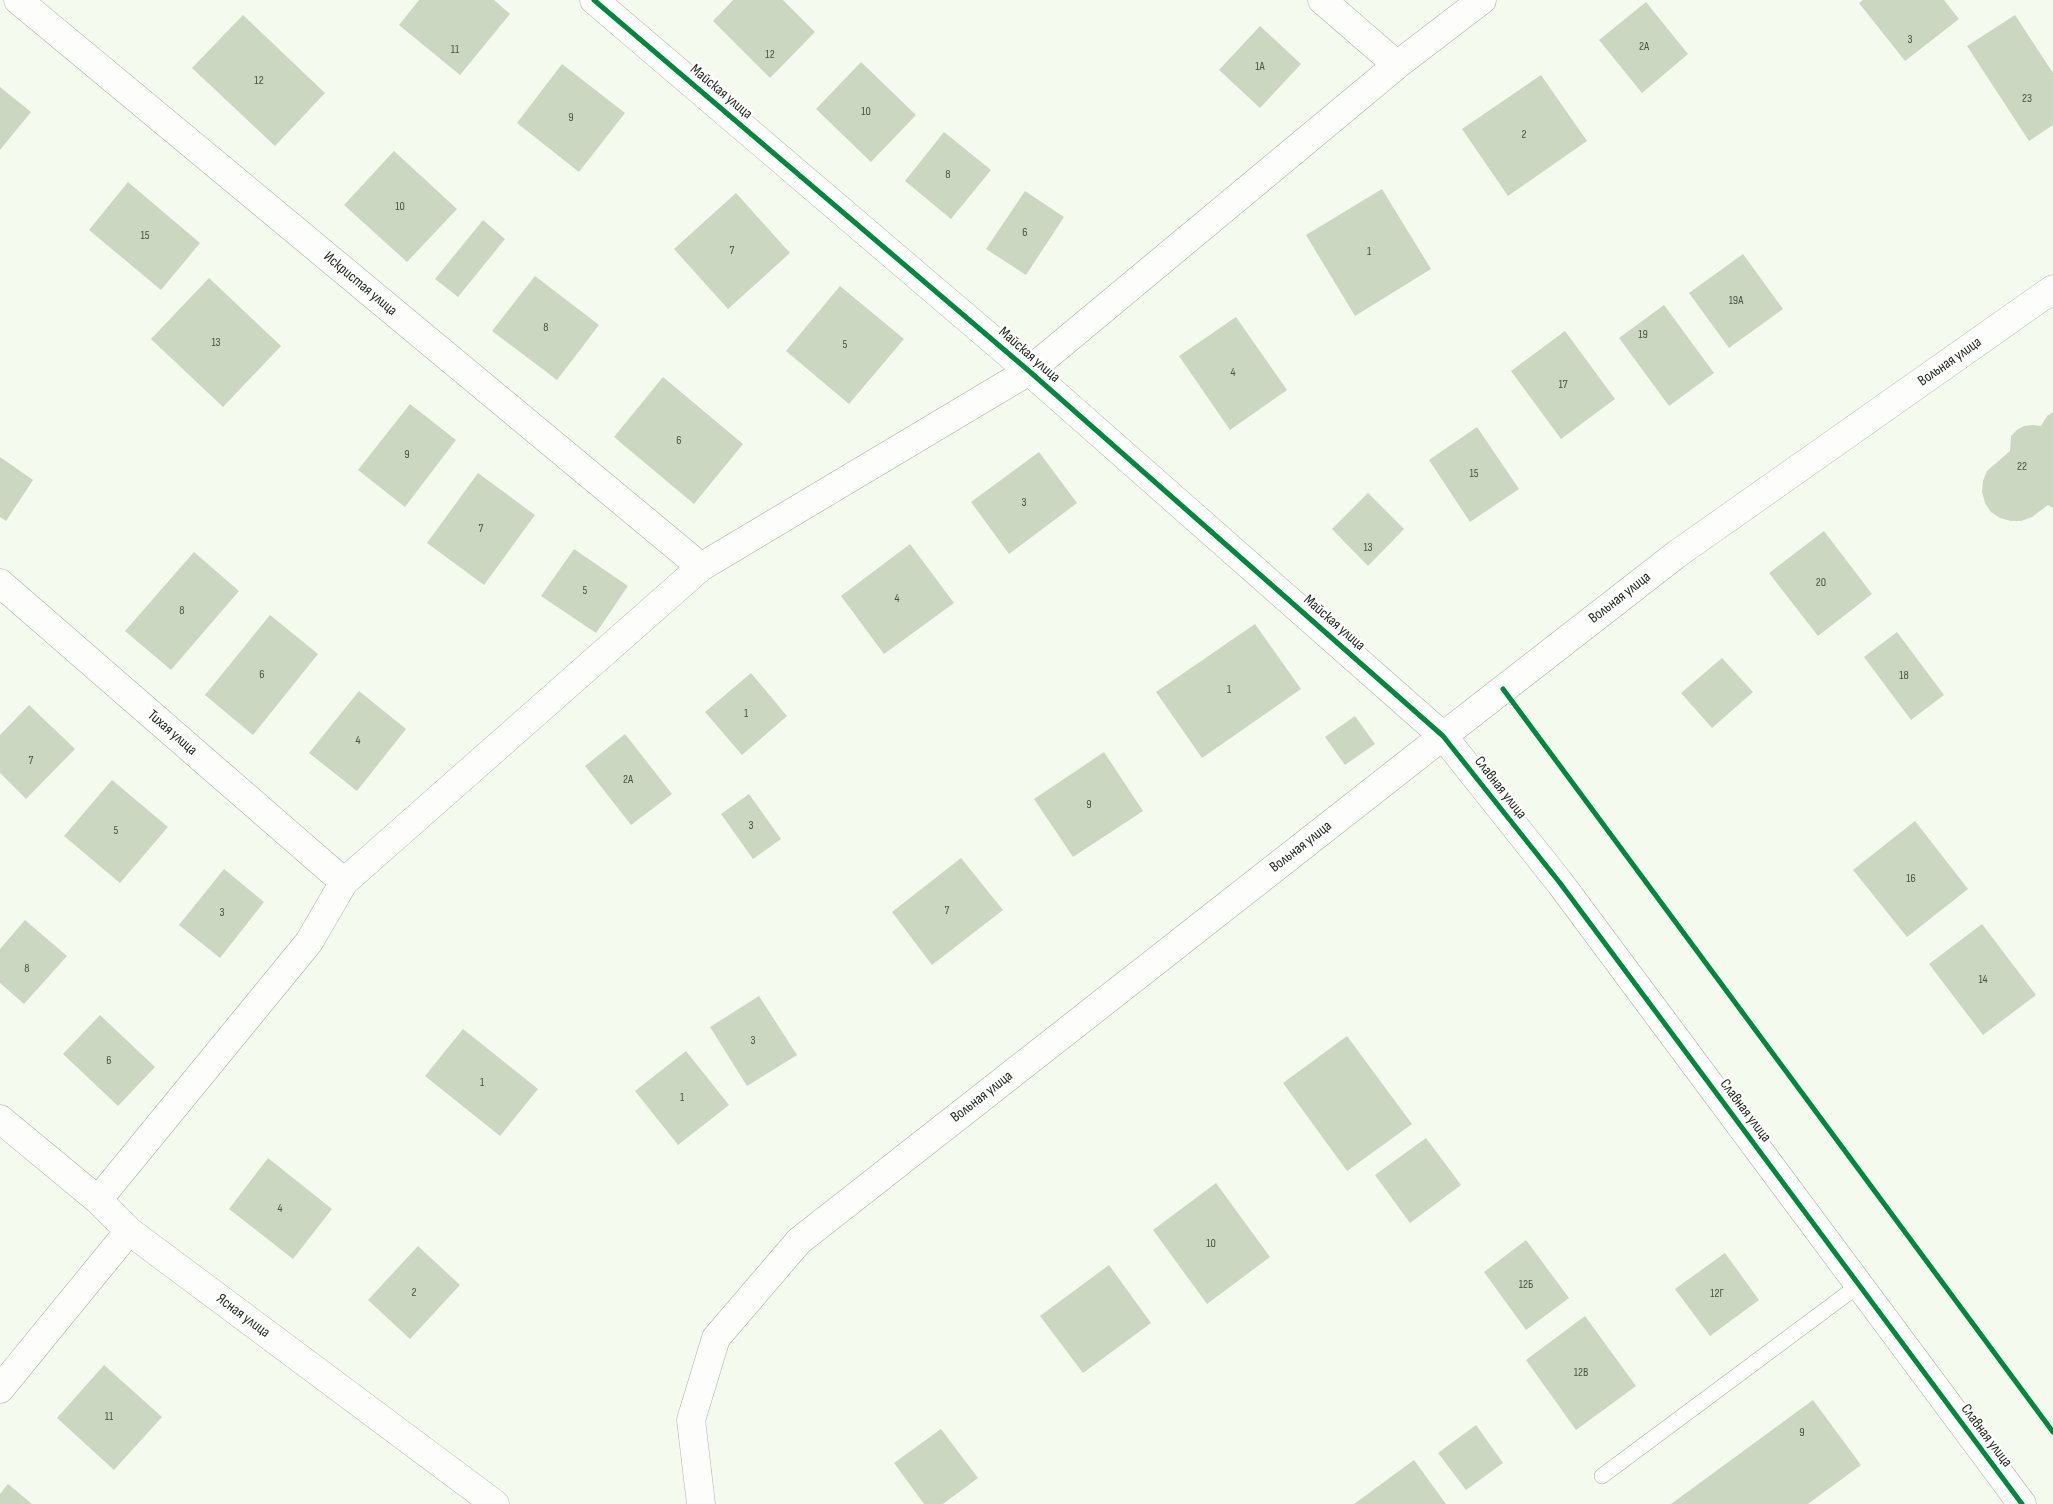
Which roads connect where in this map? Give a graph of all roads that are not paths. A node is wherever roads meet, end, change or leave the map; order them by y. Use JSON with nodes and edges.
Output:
{"nodes":[{"id":1,"x":18,"y":0,"type":"edge"},
{"id":2,"x":594,"y":0,"type":"edge"},
{"id":3,"x":1322,"y":0,"type":"edge"},
{"id":4,"x":1482,"y":0,"type":"edge"},
{"id":5,"x":1397,"y":65,"type":"junction"},
{"id":6,"x":2053,"y":289,"type":"edge"},
{"id":7,"x":1029,"y":371,"type":"junction"},
{"id":8,"x":702,"y":567,"type":"junction"},
{"id":9,"x":0,"y":583,"type":"edge"},
{"id":10,"x":1443,"y":736,"type":"junction"},
{"id":11,"x":344,"y":882,"type":"junction"},
{"id":12,"x":0,"y":1119,"type":"edge"},
{"id":13,"x":98,"y":1200,"type":"junction"},
{"id":14,"x":129,"y":1231,"type":"junction"},
{"id":15,"x":1859,"y":1285,"type":"junction"},
{"id":16,"x":0,"y":1389,"type":"edge"},
{"id":17,"x":1602,"y":1476,"type":"dead end"},
{"id":18,"x":494,"y":1504,"type":"edge"},
{"id":19,"x":701,"y":1504,"type":"edge"},
{"id":20,"x":2022,"y":1504,"type":"edge"}],
"edges":[{"from":1,"to":8,"type":"street","name":"Искристая улица"},
{"from":2,"to":7,"type":"street","name":"Майская улица"},
{"from":3,"to":5,"type":"street"},
{"from":4,"to":5,"type":"street"},
{"from":5,"to":7,"type":"street"},
{"from":6,"to":10,"type":"street","name":"Вольная улица"},
{"from":7,"to":8,"type":"street"},
{"from":7,"to":10,"type":"street","name":"Майская улица"},
{"from":8,"to":11,"type":"street"},
{"from":9,"to":11,"type":"street","name":"Тихая улица"},
{"from":10,"to":15,"type":"street","name":"Славная улица"},
{"from":10,"to":19,"type":"street","name":"Вольная улица"},
{"from":11,"to":13,"type":"street"},
{"from":12,"to":13,"type":"street","name":"Ясная улица"},
{"from":13,"to":14,"type":"street","name":"Ясная улица"},
{"from":14,"to":16,"type":"street"},
{"from":14,"to":18,"type":"street","name":"Ясная улица"},
{"from":15,"to":17,"type":"lane"},
{"from":15,"to":20,"type":"street","name":"Славная улица"}]}
